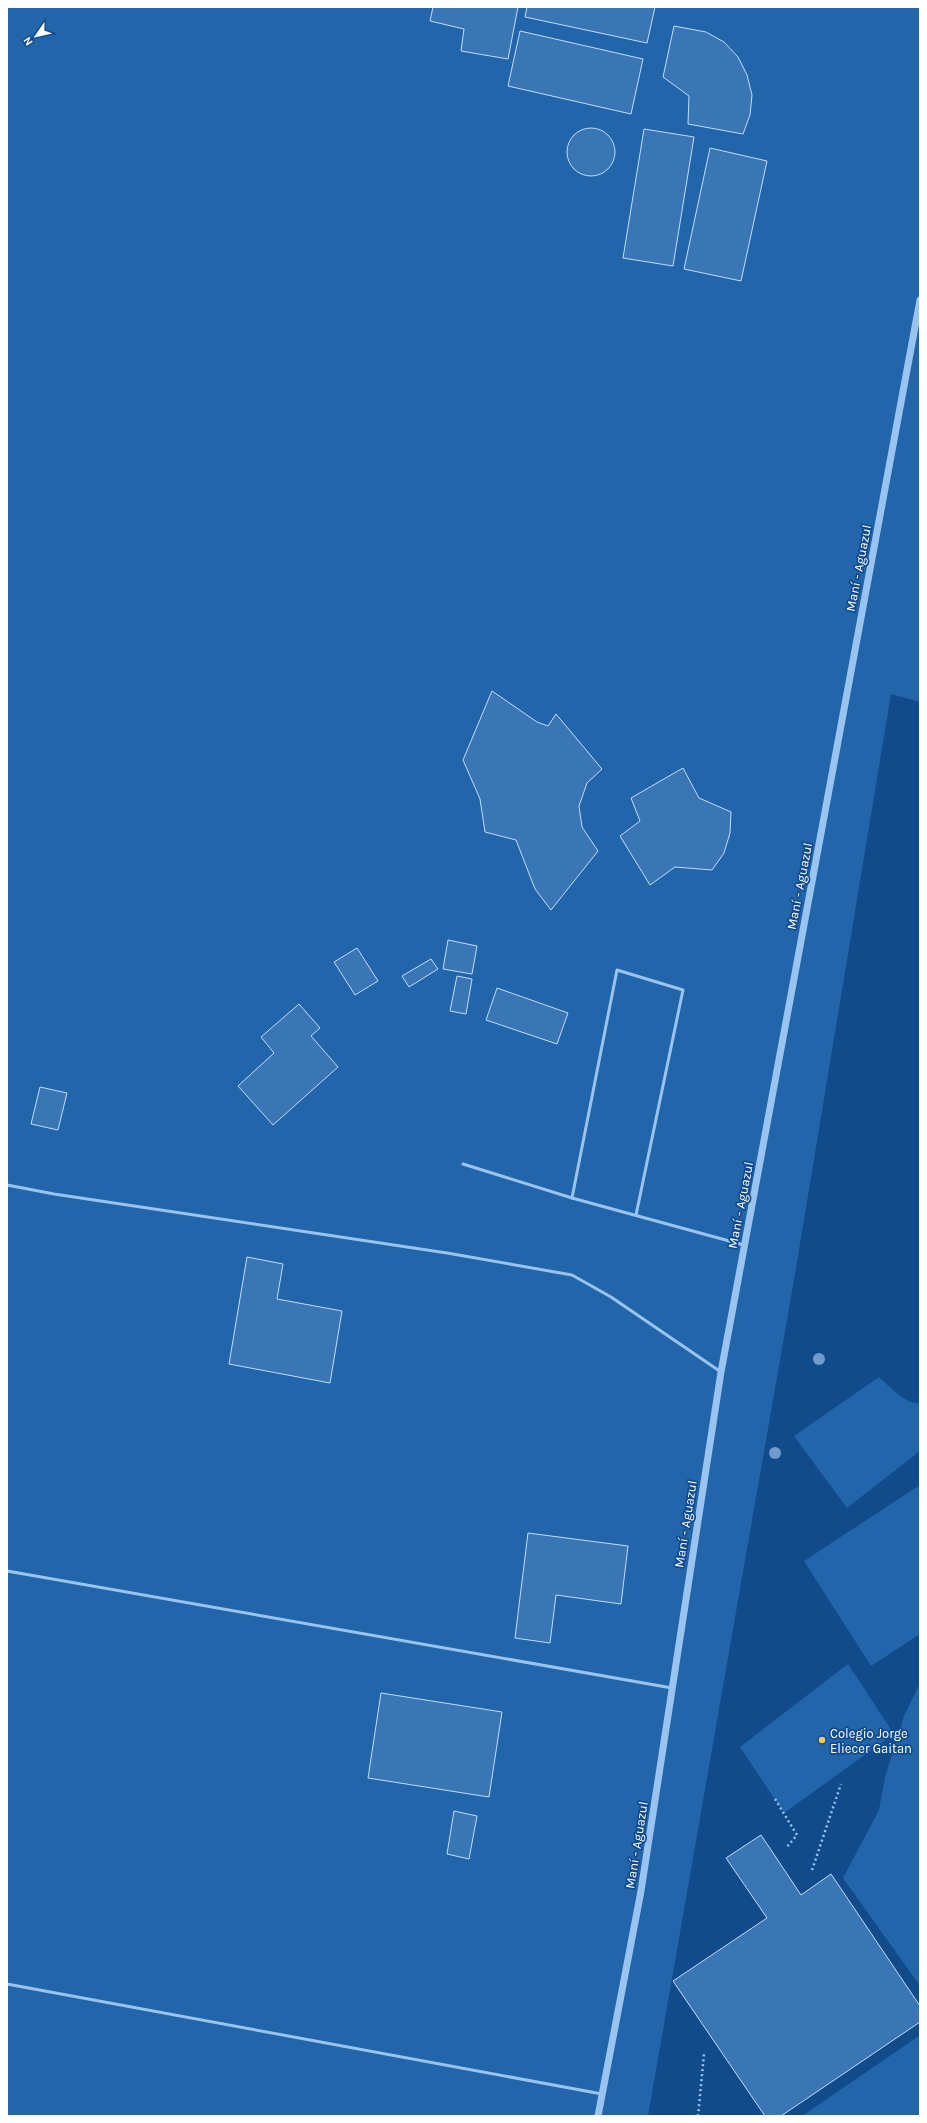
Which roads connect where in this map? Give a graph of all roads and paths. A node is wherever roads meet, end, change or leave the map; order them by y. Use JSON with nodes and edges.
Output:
{"nodes":[{"id":1,"x":920,"y":300,"type":"edge"},
{"id":2,"x":464,"y":1164,"type":"dead end"},
{"id":3,"x":7,"y":1185,"type":"edge"},
{"id":4,"x":572,"y":1198,"type":"junction"},
{"id":5,"x":636,"y":1215,"type":"junction"},
{"id":6,"x":744,"y":1245,"type":"junction"},
{"id":7,"x":721,"y":1372,"type":"junction"},
{"id":8,"x":7,"y":1571,"type":"edge"},
{"id":9,"x":672,"y":1688,"type":"junction"},
{"id":10,"x":841,"y":1784,"type":"dead end"},
{"id":11,"x":774,"y":1799,"type":"dead end"},
{"id":12,"x":786,"y":1848,"type":"dead end"},
{"id":13,"x":812,"y":1870,"type":"dead end"},
{"id":14,"x":7,"y":1984,"type":"edge"},
{"id":15,"x":704,"y":2054,"type":"dead end"},
{"id":16,"x":602,"y":2094,"type":"junction"},
{"id":17,"x":598,"y":2116,"type":"edge"},
{"id":18,"x":698,"y":2116,"type":"edge"}],
"edges":[{"from":1,"to":6,"type":"street","name":"Maní - Aguazul"},
{"from":2,"to":4,"type":"lane"},
{"from":3,"to":7,"type":"lane"},
{"from":4,"to":5,"type":"lane"},
{"from":4,"to":5,"type":"lane"},
{"from":5,"to":6,"type":"lane"},
{"from":6,"to":7,"type":"street","name":"Maní - Aguazul"},
{"from":7,"to":9,"type":"street","name":"Maní - Aguazul"},
{"from":8,"to":9,"type":"lane"},
{"from":9,"to":16,"type":"street","name":"Maní - Aguazul"},
{"from":10,"to":13,"type":"path"},
{"from":11,"to":12,"type":"path"},
{"from":14,"to":16,"type":"lane"},
{"from":15,"to":18,"type":"path"},
{"from":16,"to":17,"type":"street","name":"Maní - Aguazul"}]}
